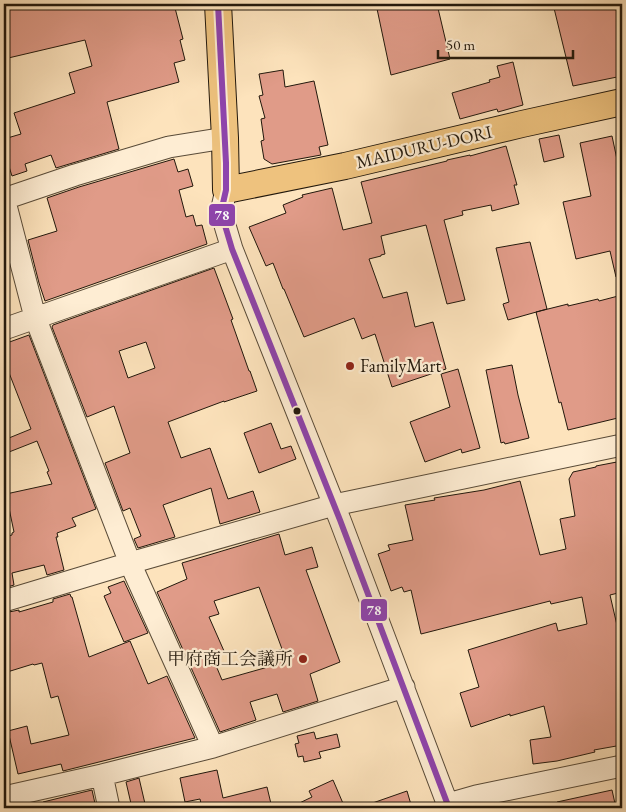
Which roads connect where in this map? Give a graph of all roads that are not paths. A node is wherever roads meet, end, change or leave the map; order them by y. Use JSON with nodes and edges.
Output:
{"nodes":[{"id":1,"x":218,"y":4,"type":"edge"},
{"id":2,"x":622,"y":102,"type":"edge"},
{"id":3,"x":225,"y":138,"type":"junction"},
{"id":4,"x":226,"y":190,"type":"junction"},
{"id":5,"x":4,"y":199,"type":"edge"},
{"id":6,"x":232,"y":249,"type":"junction"},
{"id":7,"x":35,"y":317,"type":"junction"},
{"id":8,"x":4,"y":329,"type":"edge"},
{"id":9,"x":622,"y":445,"type":"edge"},
{"id":10,"x":334,"y":506,"type":"junction"},
{"id":11,"x":130,"y":564,"type":"junction"},
{"id":12,"x":4,"y":601,"type":"edge"},
{"id":13,"x":404,"y":687,"type":"junction"},
{"id":14,"x":213,"y":748,"type":"junction"},
{"id":15,"x":622,"y":766,"type":"edge"},
{"id":16,"x":102,"y":775,"type":"junction"},
{"id":17,"x":4,"y":797,"type":"edge"},
{"id":18,"x":449,"y":806,"type":"edge"},
{"id":19,"x":109,"y":808,"type":"edge"}],
"edges":[{"from":1,"to":3,"type":"main road"},
{"from":2,"to":4,"type":"main road","name":"MAIDURU-DORI"},
{"from":3,"to":4,"type":"main road"},
{"from":3,"to":5,"type":"street"},
{"from":4,"to":6,"type":"street"},
{"from":5,"to":7,"type":"street"},
{"from":6,"to":7,"type":"street"},
{"from":6,"to":10,"type":"street"},
{"from":7,"to":8,"type":"street"},
{"from":7,"to":11,"type":"street"},
{"from":9,"to":10,"type":"street"},
{"from":10,"to":11,"type":"street"},
{"from":10,"to":13,"type":"street"},
{"from":11,"to":12,"type":"street"},
{"from":11,"to":14,"type":"street"},
{"from":13,"to":14,"type":"street"},
{"from":13,"to":18,"type":"street"},
{"from":14,"to":16,"type":"street"},
{"from":15,"to":18,"type":"street"},
{"from":16,"to":17,"type":"street"},
{"from":16,"to":19,"type":"street"}]}
